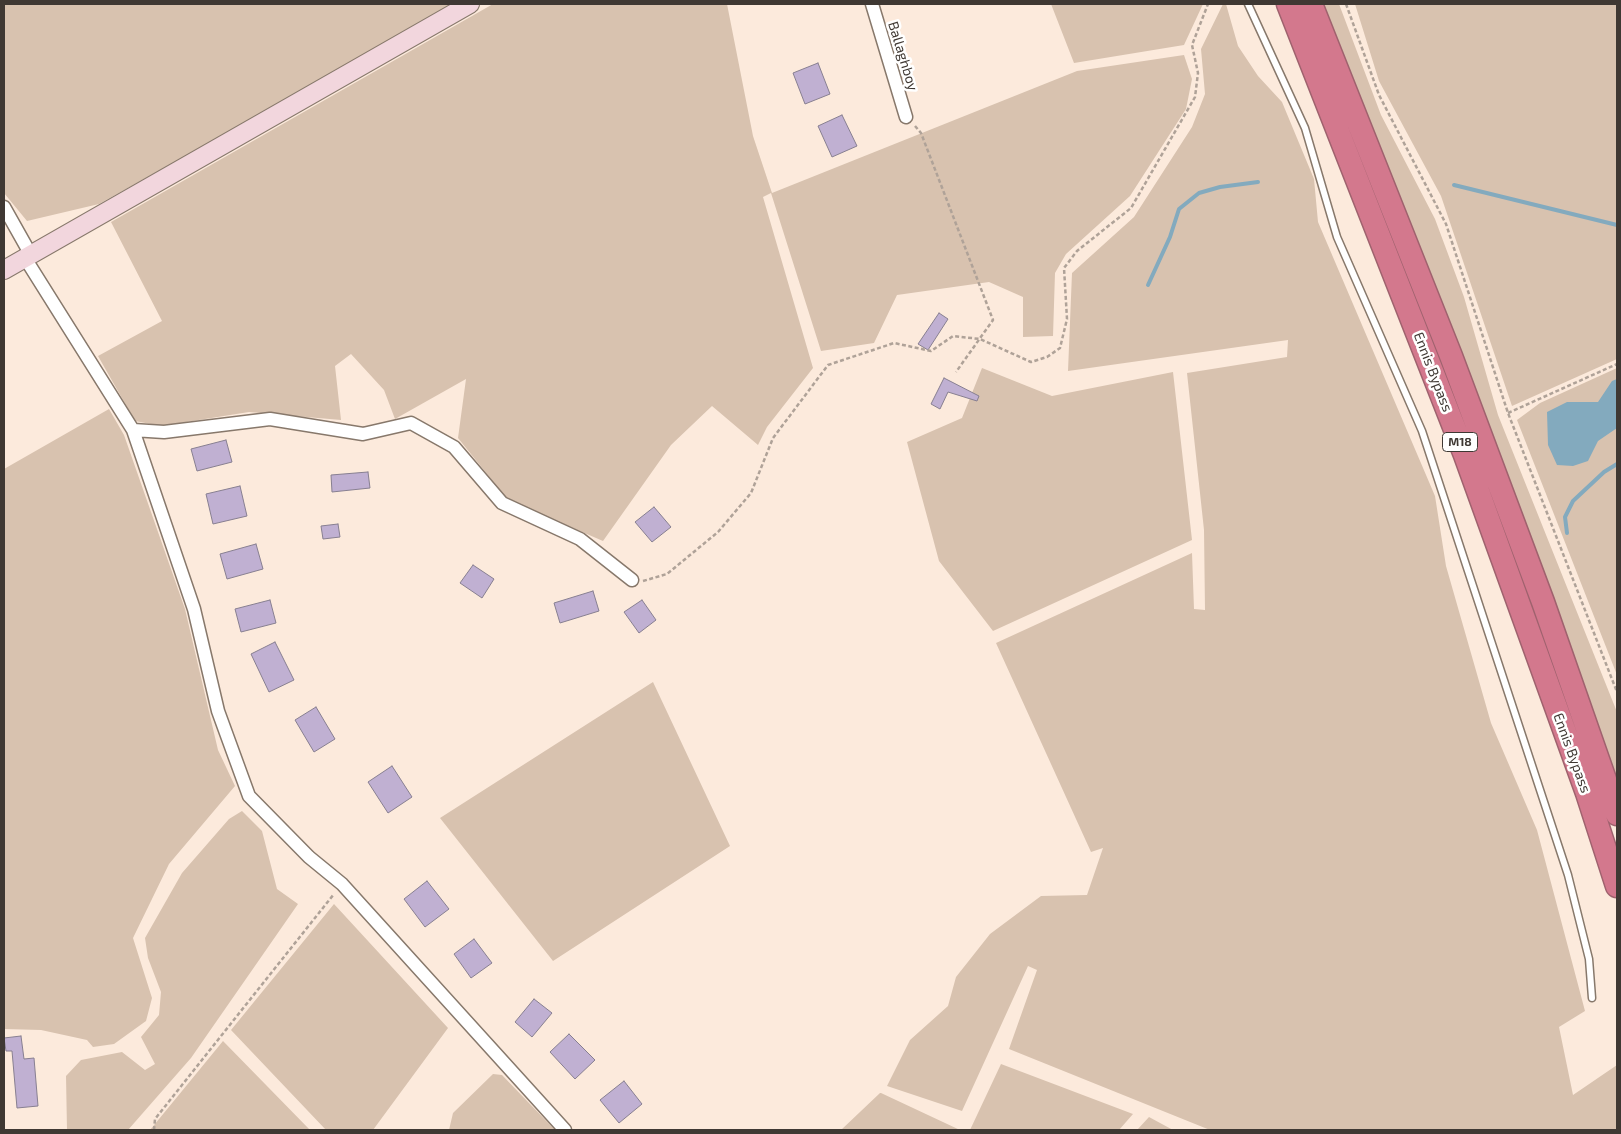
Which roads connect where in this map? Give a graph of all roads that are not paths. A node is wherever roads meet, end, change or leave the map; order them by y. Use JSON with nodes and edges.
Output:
{"nodes":[{"id":1,"x":470,"y":4,"type":"edge"},
{"id":2,"x":872,"y":4,"type":"edge"},
{"id":3,"x":1248,"y":4,"type":"edge"},
{"id":4,"x":1288,"y":4,"type":"edge"},
{"id":5,"x":1311,"y":4,"type":"edge"},
{"id":6,"x":906,"y":117,"type":"road end"},
{"id":7,"x":4,"y":207,"type":"edge"},
{"id":8,"x":28,"y":257,"type":"junction"},
{"id":9,"x":4,"y":270,"type":"edge"},
{"id":10,"x":132,"y":430,"type":"junction"},
{"id":11,"x":632,"y":580,"type":"road end"},
{"id":12,"x":1617,"y":814,"type":"edge"},
{"id":13,"x":1617,"y":886,"type":"edge"},
{"id":14,"x":1592,"y":998,"type":"dead end"},
{"id":15,"x":565,"y":1130,"type":"edge"}],
"edges":[{"from":1,"to":8,"type":"main road"},
{"from":2,"to":6,"type":"street","name":"Ballaghboy"},
{"from":3,"to":14,"type":"lane"},
{"from":4,"to":13,"type":"highway","name":"Ennis Bypass","number":"M18"},
{"from":5,"to":12,"type":"highway","name":"Ennis Bypass","number":"M18"},
{"from":7,"to":8,"type":"street"},
{"from":8,"to":9,"type":"main road"},
{"from":8,"to":10,"type":"street"},
{"from":10,"to":11,"type":"street"},
{"from":10,"to":15,"type":"street"}]}
